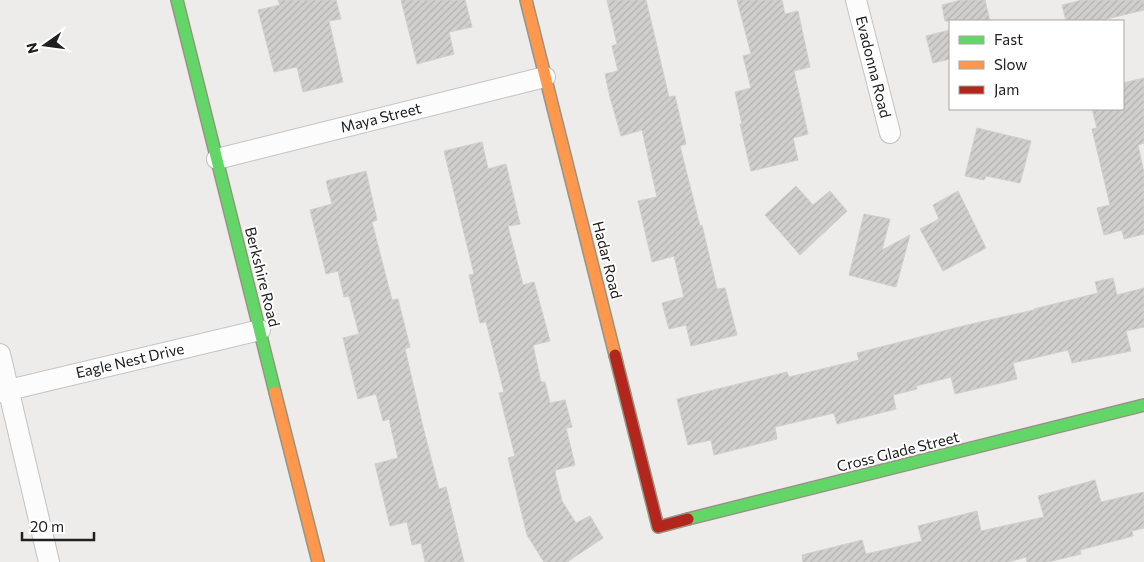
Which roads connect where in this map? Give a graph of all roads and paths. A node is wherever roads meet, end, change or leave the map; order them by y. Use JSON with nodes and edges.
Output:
{"nodes":[{"id":1,"x":177,"y":0,"type":"edge"},
{"id":2,"x":526,"y":0,"type":"edge"},
{"id":3,"x":856,"y":0,"type":"edge"},
{"id":4,"x":545,"y":77,"type":"junction"},
{"id":5,"x":890,"y":133,"type":"dead end"},
{"id":6,"x":217,"y":159,"type":"junction"},
{"id":7,"x":260,"y":330,"type":"junction"},
{"id":8,"x":0,"y":354,"type":"edge"},
{"id":9,"x":4,"y":391,"type":"edge"},
{"id":10,"x":1144,"y":405,"type":"edge"},
{"id":11,"x":658,"y":527,"type":"joint"},
{"id":12,"x":49,"y":562,"type":"edge"},
{"id":13,"x":318,"y":562,"type":"edge"}],
"edges":[{"from":1,"to":6,"type":"street","name":"Berkshire Road"},
{"from":2,"to":4,"type":"street","name":"Hadar Road"},
{"from":3,"to":5,"type":"street","name":"Evadonna Road"},
{"from":4,"to":6,"type":"street","name":"Maya Street"},
{"from":4,"to":11,"type":"street","name":"Hadar Road"},
{"from":6,"to":7,"type":"street","name":"Berkshire Road"},
{"from":7,"to":9,"type":"street","name":"Eagle Nest Drive"},
{"from":7,"to":13,"type":"street","name":"Berkshire Road"},
{"from":8,"to":9,"type":"street"},
{"from":9,"to":12,"type":"street"},
{"from":10,"to":11,"type":"street","name":"Cross Glade Street"}]}
